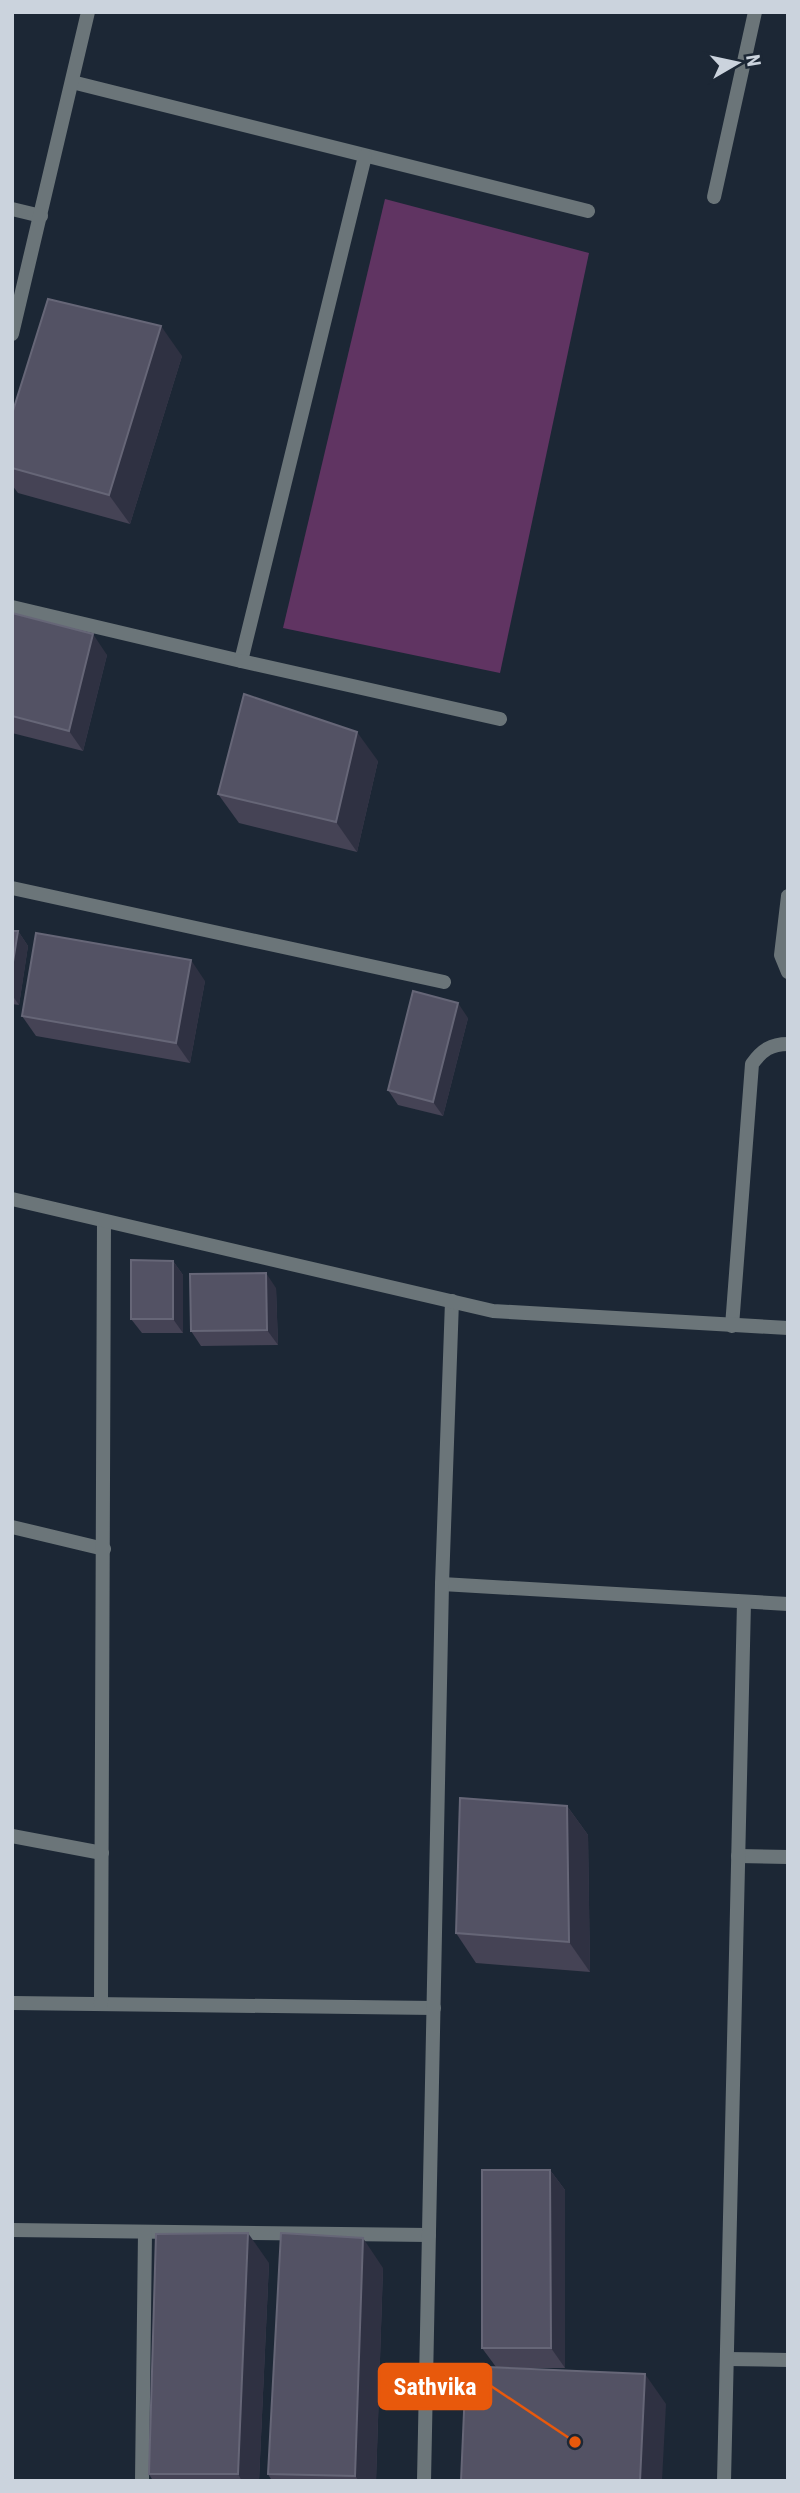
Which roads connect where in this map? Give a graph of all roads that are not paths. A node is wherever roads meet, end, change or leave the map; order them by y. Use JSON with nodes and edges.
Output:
{"nodes":[{"id":1,"x":88,"y":12,"type":"edge"},
{"id":2,"x":755,"y":12,"type":"edge"},
{"id":3,"x":72,"y":82,"type":"junction"},
{"id":4,"x":365,"y":156,"type":"junction"},
{"id":5,"x":714,"y":197,"type":"dead end"},
{"id":6,"x":12,"y":209,"type":"edge"},
{"id":7,"x":588,"y":211,"type":"dead end"},
{"id":8,"x":41,"y":216,"type":"junction"},
{"id":9,"x":12,"y":334,"type":"edge"},
{"id":10,"x":12,"y":607,"type":"edge"},
{"id":11,"x":241,"y":661,"type":"junction"},
{"id":12,"x":500,"y":719,"type":"dead end"},
{"id":13,"x":12,"y":888,"type":"edge"},
{"id":14,"x":788,"y":896,"type":"edge"},
{"id":15,"x":788,"y":972,"type":"edge"},
{"id":16,"x":444,"y":982,"type":"dead end"},
{"id":17,"x":788,"y":1044,"type":"edge"},
{"id":18,"x":12,"y":1199,"type":"edge"},
{"id":19,"x":104,"y":1221,"type":"junction"},
{"id":20,"x":452,"y":1301,"type":"junction"},
{"id":21,"x":732,"y":1326,"type":"junction"},
{"id":22,"x":788,"y":1328,"type":"edge"},
{"id":23,"x":12,"y":1527,"type":"edge"},
{"id":24,"x":104,"y":1549,"type":"junction"},
{"id":25,"x":442,"y":1584,"type":"junction"},
{"id":26,"x":744,"y":1601,"type":"junction"},
{"id":27,"x":788,"y":1604,"type":"edge"},
{"id":28,"x":12,"y":1836,"type":"edge"},
{"id":29,"x":102,"y":1853,"type":"junction"},
{"id":30,"x":738,"y":1856,"type":"junction"},
{"id":31,"x":788,"y":1857,"type":"edge"},
{"id":32,"x":12,"y":2003,"type":"edge"},
{"id":33,"x":101,"y":2004,"type":"junction"},
{"id":34,"x":434,"y":2008,"type":"junction"},
{"id":35,"x":12,"y":2230,"type":"edge"},
{"id":36,"x":145,"y":2232,"type":"junction"},
{"id":37,"x":429,"y":2235,"type":"junction"},
{"id":38,"x":727,"y":2359,"type":"junction"},
{"id":39,"x":788,"y":2360,"type":"edge"},
{"id":40,"x":142,"y":2481,"type":"edge"},
{"id":41,"x":424,"y":2481,"type":"edge"},
{"id":42,"x":724,"y":2481,"type":"edge"}],
"edges":[{"from":1,"to":3,"type":"street"},
{"from":2,"to":5,"type":"street"},
{"from":3,"to":4,"type":"street"},
{"from":3,"to":8,"type":"street"},
{"from":4,"to":7,"type":"street"},
{"from":4,"to":11,"type":"street"},
{"from":6,"to":8,"type":"street"},
{"from":8,"to":9,"type":"street"},
{"from":10,"to":11,"type":"street"},
{"from":11,"to":12,"type":"street"},
{"from":13,"to":16,"type":"street"},
{"from":14,"to":15,"type":"street"},
{"from":17,"to":21,"type":"street"},
{"from":18,"to":19,"type":"street"},
{"from":19,"to":20,"type":"street"},
{"from":19,"to":24,"type":"street"},
{"from":20,"to":21,"type":"street"},
{"from":20,"to":25,"type":"street"},
{"from":21,"to":22,"type":"street"},
{"from":23,"to":24,"type":"street"},
{"from":24,"to":29,"type":"street"},
{"from":25,"to":26,"type":"street"},
{"from":25,"to":34,"type":"street"},
{"from":26,"to":27,"type":"street"},
{"from":26,"to":30,"type":"street"},
{"from":28,"to":29,"type":"street"},
{"from":29,"to":33,"type":"street"},
{"from":30,"to":31,"type":"street"},
{"from":30,"to":38,"type":"street"},
{"from":32,"to":33,"type":"street"},
{"from":33,"to":34,"type":"street"},
{"from":34,"to":37,"type":"street"},
{"from":35,"to":36,"type":"street"},
{"from":36,"to":37,"type":"street"},
{"from":36,"to":40,"type":"street"},
{"from":37,"to":41,"type":"street"},
{"from":38,"to":39,"type":"street"},
{"from":38,"to":42,"type":"street"}]}
